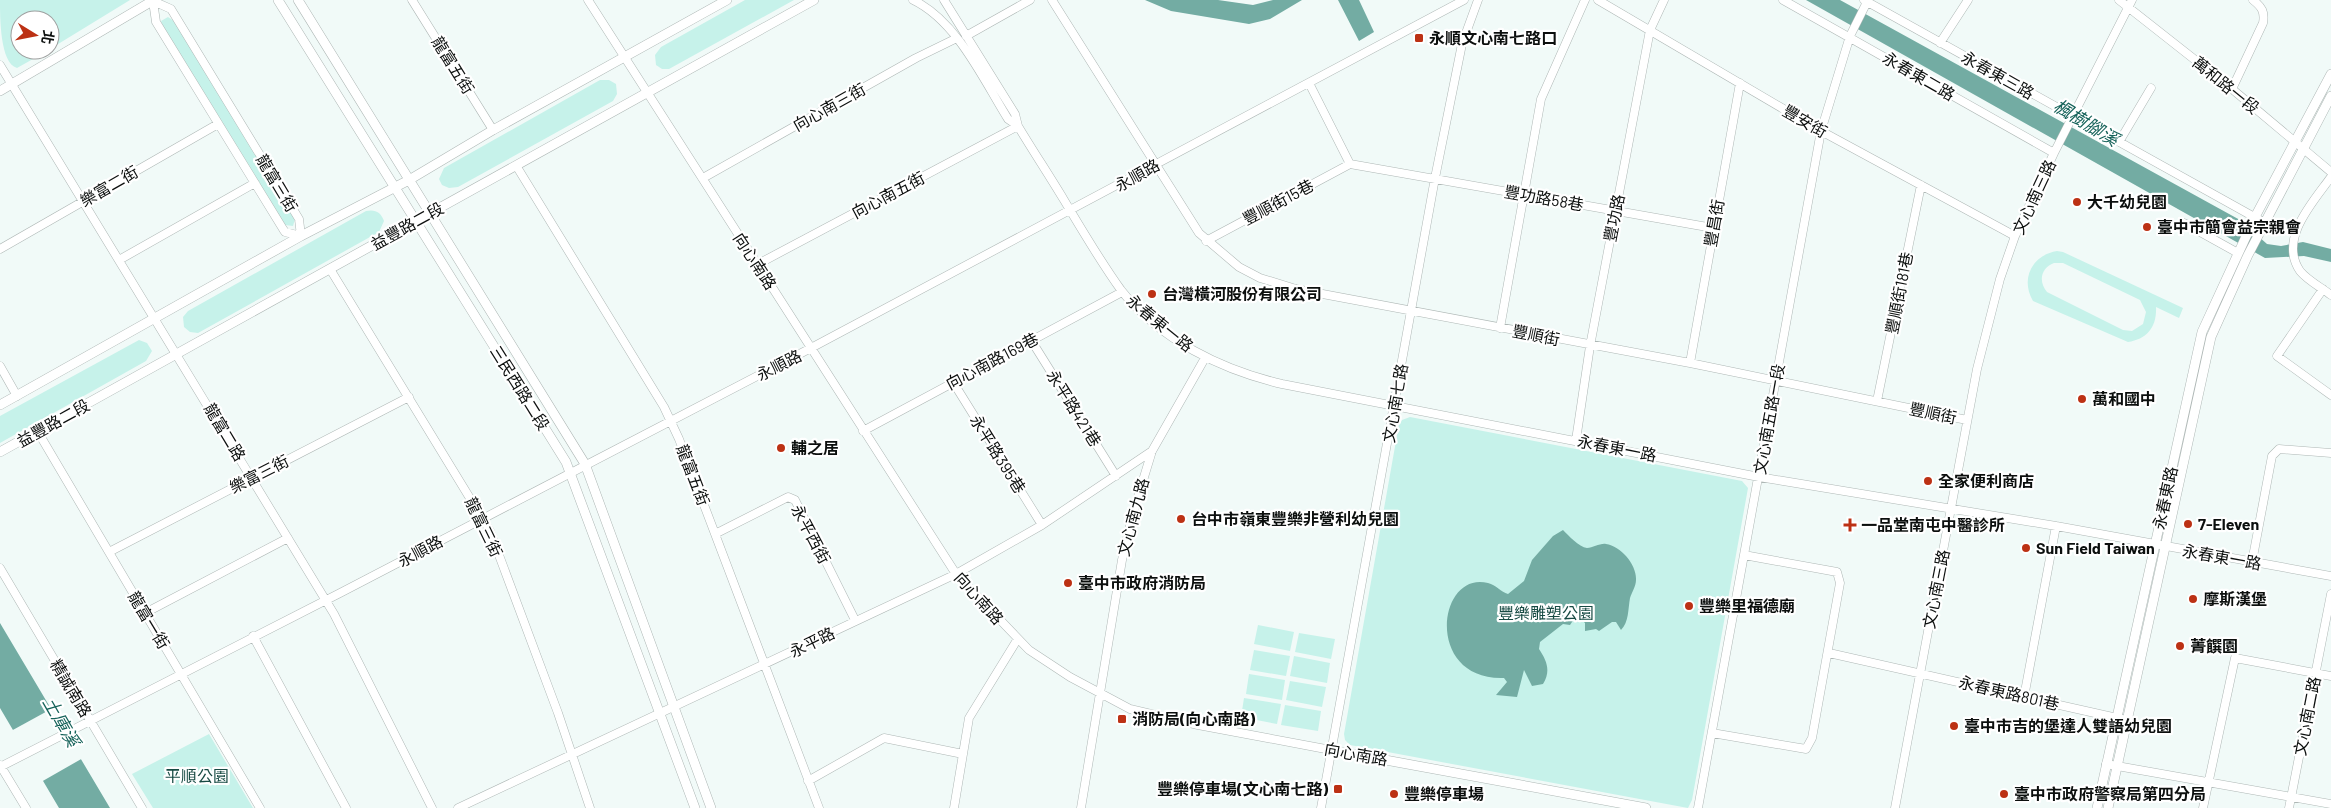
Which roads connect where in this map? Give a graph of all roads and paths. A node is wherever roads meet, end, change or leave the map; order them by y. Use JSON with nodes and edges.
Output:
{"nodes":[{"id":1,"x":153,"y":0,"type":"edge"},
{"id":2,"x":278,"y":0,"type":"edge"},
{"id":3,"x":298,"y":0,"type":"edge"},
{"id":4,"x":412,"y":0,"type":"edge"},
{"id":5,"x":588,"y":0,"type":"edge"},
{"id":6,"x":727,"y":0,"type":"edge"},
{"id":7,"x":814,"y":0,"type":"edge"},
{"id":8,"x":913,"y":0,"type":"edge"},
{"id":9,"x":944,"y":0,"type":"edge"},
{"id":10,"x":1030,"y":0,"type":"edge"},
{"id":11,"x":1052,"y":0,"type":"edge"},
{"id":12,"x":1464,"y":0,"type":"edge"},
{"id":13,"x":1478,"y":0,"type":"edge"},
{"id":14,"x":1585,"y":0,"type":"edge"},
{"id":15,"x":1598,"y":0,"type":"edge"},
{"id":16,"x":1664,"y":0,"type":"edge"},
{"id":17,"x":1783,"y":0,"type":"edge"},
{"id":18,"x":1968,"y":0,"type":"edge"},
{"id":19,"x":2119,"y":0,"type":"edge"},
{"id":20,"x":2253,"y":0,"type":"edge"},
{"id":21,"x":1865,"y":3,"type":"edge"},
{"id":22,"x":2130,"y":4,"type":"edge"},
{"id":23,"x":1650,"y":30,"type":"junction"},
{"id":24,"x":1851,"y":34,"type":"junction"},
{"id":25,"x":966,"y":36,"type":"junction"},
{"id":26,"x":957,"y":38,"type":"junction"},
{"id":27,"x":1940,"y":43,"type":"junction"},
{"id":28,"x":625,"y":56,"type":"junction"},
{"id":29,"x":0,"y":65,"type":"edge"},
{"id":30,"x":2331,"y":74,"type":"edge"},
{"id":31,"x":1309,"y":83,"type":"junction"},
{"id":32,"x":1740,"y":83,"type":"junction"},
{"id":33,"x":12,"y":84,"type":"junction"},
{"id":34,"x":2151,"y":88,"type":"dead end"},
{"id":35,"x":2232,"y":90,"type":"junction"},
{"id":36,"x":0,"y":91,"type":"edge"},
{"id":37,"x":647,"y":93,"type":"junction"},
{"id":38,"x":2331,"y":96,"type":"edge"},
{"id":39,"x":2070,"y":120,"type":"junction"},
{"id":40,"x":218,"y":124,"type":"junction"},
{"id":41,"x":1018,"y":126,"type":"junction"},
{"id":42,"x":493,"y":130,"type":"junction"},
{"id":43,"x":1821,"y":131,"type":"junction"},
{"id":44,"x":2118,"y":142,"type":"junction"},
{"id":45,"x":2296,"y":143,"type":"junction"},
{"id":46,"x":2304,"y":149,"type":"junction"},
{"id":47,"x":2054,"y":153,"type":"junction"},
{"id":48,"x":1350,"y":164,"type":"junction"},
{"id":49,"x":1155,"y":165,"type":"junction"},
{"id":50,"x":517,"y":166,"type":"junction"},
{"id":51,"x":2331,"y":172,"type":"edge"},
{"id":52,"x":2331,"y":177,"type":"edge"},
{"id":53,"x":703,"y":178,"type":"junction"},
{"id":54,"x":1434,"y":178,"type":"junction"},
{"id":55,"x":408,"y":180,"type":"junction"},
{"id":56,"x":255,"y":183,"type":"junction"},
{"id":57,"x":1921,"y":185,"type":"junction"},
{"id":58,"x":395,"y":187,"type":"junction"},
{"id":59,"x":1523,"y":195,"type":"junction"},
{"id":60,"x":83,"y":202,"type":"junction"},
{"id":61,"x":1071,"y":211,"type":"junction"},
{"id":62,"x":1616,"y":211,"type":"junction"},
{"id":63,"x":430,"y":214,"type":"junction"},
{"id":64,"x":2253,"y":221,"type":"junction"},
{"id":65,"x":417,"y":222,"type":"junction"},
{"id":66,"x":2184,"y":223,"type":"dead end"},
{"id":67,"x":2262,"y":226,"type":"junction"},
{"id":68,"x":1713,"y":228,"type":"junction"},
{"id":69,"x":301,"y":236,"type":"junction"},
{"id":70,"x":2015,"y":236,"type":"junction"},
{"id":71,"x":1206,"y":241,"type":"junction"},
{"id":72,"x":0,"y":249,"type":"edge"},
{"id":73,"x":2242,"y":253,"type":"junction"},
{"id":74,"x":119,"y":260,"type":"junction"},
{"id":75,"x":758,"y":264,"type":"junction"},
{"id":76,"x":330,"y":269,"type":"junction"},
{"id":77,"x":2323,"y":289,"type":"junction"},
{"id":78,"x":1122,"y":292,"type":"junction"},
{"id":79,"x":2331,"y":295,"type":"edge"},
{"id":80,"x":1412,"y":311,"type":"junction"},
{"id":81,"x":156,"y":318,"type":"junction"},
{"id":82,"x":1500,"y":328,"type":"junction"},
{"id":83,"x":1031,"y":340,"type":"junction"},
{"id":84,"x":1590,"y":346,"type":"junction"},
{"id":85,"x":811,"y":348,"type":"junction"},
{"id":86,"x":177,"y":354,"type":"junction"},
{"id":87,"x":1205,"y":358,"type":"junction"},
{"id":88,"x":1690,"y":363,"type":"junction"},
{"id":89,"x":0,"y":366,"type":"edge"},
{"id":90,"x":1776,"y":380,"type":"junction"},
{"id":91,"x":953,"y":382,"type":"junction"},
{"id":92,"x":2331,"y":395,"type":"edge"},
{"id":93,"x":17,"y":396,"type":"junction"},
{"id":94,"x":409,"y":397,"type":"junction"},
{"id":95,"x":1877,"y":401,"type":"junction"},
{"id":96,"x":0,"y":405,"type":"edge"},
{"id":97,"x":1395,"y":406,"type":"junction"},
{"id":98,"x":670,"y":420,"type":"junction"},
{"id":99,"x":1967,"y":420,"type":"junction"},
{"id":100,"x":863,"y":431,"type":"junction"},
{"id":101,"x":38,"y":432,"type":"junction"},
{"id":102,"x":1576,"y":440,"type":"junction"},
{"id":103,"x":1152,"y":451,"type":"junction"},
{"id":104,"x":0,"y":452,"type":"edge"},
{"id":105,"x":2331,"y":453,"type":"edge"},
{"id":106,"x":585,"y":464,"type":"junction"},
{"id":107,"x":570,"y":472,"type":"junction"},
{"id":108,"x":1116,"y":476,"type":"junction"},
{"id":109,"x":1759,"y":477,"type":"junction"},
{"id":110,"x":252,"y":478,"type":"junction"},
{"id":111,"x":1951,"y":508,"type":"junction"},
{"id":112,"x":480,"y":519,"type":"junction"},
{"id":113,"x":1042,"y":526,"type":"junction"},
{"id":114,"x":2056,"y":526,"type":"junction"},
{"id":115,"x":715,"y":534,"type":"junction"},
{"id":116,"x":288,"y":538,"type":"junction"},
{"id":117,"x":2154,"y":544,"type":"junction"},
{"id":118,"x":2165,"y":547,"type":"junction"},
{"id":119,"x":109,"y":552,"type":"junction"},
{"id":120,"x":1744,"y":555,"type":"junction"},
{"id":121,"x":2252,"y":562,"type":"junction"},
{"id":122,"x":0,"y":568,"type":"edge"},
{"id":123,"x":956,"y":574,"type":"junction"},
{"id":124,"x":2331,"y":576,"type":"edge"},
{"id":125,"x":2331,"y":594,"type":"edge"},
{"id":126,"x":325,"y":600,"type":"junction"},
{"id":127,"x":145,"y":613,"type":"junction"},
{"id":128,"x":855,"y":620,"type":"junction"},
{"id":129,"x":253,"y":636,"type":"junction"},
{"id":130,"x":1017,"y":640,"type":"junction"},
{"id":131,"x":1828,"y":653,"type":"junction"},
{"id":132,"x":764,"y":665,"type":"junction"},
{"id":133,"x":2316,"y":672,"type":"junction"},
{"id":134,"x":181,"y":673,"type":"junction"},
{"id":135,"x":1920,"y":673,"type":"junction"},
{"id":136,"x":2331,"y":676,"type":"edge"},
{"id":137,"x":1101,"y":693,"type":"junction"},
{"id":138,"x":2024,"y":697,"type":"junction"},
{"id":139,"x":673,"y":708,"type":"junction"},
{"id":140,"x":661,"y":713,"type":"junction"},
{"id":141,"x":2122,"y":719,"type":"junction"},
{"id":142,"x":90,"y":721,"type":"junction"},
{"id":143,"x":1712,"y":733,"type":"junction"},
{"id":144,"x":1331,"y":750,"type":"junction"},
{"id":145,"x":572,"y":754,"type":"junction"},
{"id":146,"x":963,"y":754,"type":"junction"},
{"id":147,"x":2106,"y":764,"type":"junction"},
{"id":148,"x":0,"y":766,"type":"edge"},
{"id":149,"x":2116,"y":766,"type":"junction"},
{"id":150,"x":808,"y":781,"type":"junction"},
{"id":151,"x":2209,"y":782,"type":"junction"},
{"id":152,"x":2291,"y":796,"type":"junction"},
{"id":153,"x":2331,"y":804,"type":"edge"},
{"id":154,"x":26,"y":808,"type":"edge"},
{"id":155,"x":142,"y":808,"type":"edge"},
{"id":156,"x":260,"y":808,"type":"edge"},
{"id":157,"x":346,"y":808,"type":"edge"},
{"id":158,"x":432,"y":808,"type":"edge"},
{"id":159,"x":458,"y":808,"type":"edge"},
{"id":160,"x":590,"y":808,"type":"edge"},
{"id":161,"x":695,"y":808,"type":"edge"},
{"id":162,"x":711,"y":808,"type":"edge"},
{"id":163,"x":818,"y":808,"type":"edge"},
{"id":164,"x":954,"y":808,"type":"edge"},
{"id":165,"x":1081,"y":808,"type":"edge"},
{"id":166,"x":1321,"y":808,"type":"edge"},
{"id":167,"x":1646,"y":808,"type":"edge"},
{"id":168,"x":1698,"y":808,"type":"edge"},
{"id":169,"x":1895,"y":808,"type":"edge"},
{"id":170,"x":2097,"y":808,"type":"edge"},
{"id":171,"x":2108,"y":808,"type":"edge"},
{"id":172,"x":2203,"y":808,"type":"edge"},
{"id":173,"x":2289,"y":808,"type":"edge"}],
"edges":[{"from":1,"to":33,"type":"street"},
{"from":1,"to":40,"type":"street","name":"龍富三街"},
{"from":1,"to":69,"type":"street","name":"龍富三街"},
{"from":2,"to":58,"type":"street","name":"三民西路二段"},
{"from":3,"to":55,"type":"street","name":"三民西路二段"},
{"from":4,"to":42,"type":"street","name":"龍富五街"},
{"from":5,"to":28,"type":"street","name":"向心南路"},
{"from":6,"to":28,"type":"street"},
{"from":7,"to":37,"type":"street","name":"益豐路二段"},
{"from":8,"to":26,"type":"street","name":"永春東一路"},
{"from":9,"to":25,"type":"street","name":"永春東一路"},
{"from":10,"to":25,"type":"street"},
{"from":11,"to":49,"type":"street"},
{"from":12,"to":31,"type":"street","name":"永順路"},
{"from":13,"to":54,"type":"street","name":"文心南七路"},
{"from":14,"to":59,"type":"street"},
{"from":15,"to":23,"type":"street","name":"豐安街"},
{"from":16,"to":23,"type":"street","name":"豐功路"},
{"from":17,"to":24,"type":"street","name":"永春東二路"},
{"from":18,"to":27,"type":"street"},
{"from":19,"to":22,"type":"street","name":"萬和路一段"},
{"from":20,"to":35,"type":"street"},
{"from":21,"to":24,"type":"street","name":"文心南五路一段"},
{"from":21,"to":27,"type":"street","name":"永春東三路"},
{"from":22,"to":35,"type":"street","name":"萬和路一段"},
{"from":22,"to":39,"type":"street"},
{"from":23,"to":32,"type":"street","name":"豐安街"},
{"from":23,"to":62,"type":"street","name":"豐功路"},
{"from":24,"to":43,"type":"street","name":"文心南五路一段"},
{"from":24,"to":47,"type":"street","name":"永春東二路"},
{"from":25,"to":41,"type":"street","name":"永春東一路"},
{"from":26,"to":41,"type":"street","name":"永春東一路"},
{"from":26,"to":53,"type":"street","name":"向心南三街"},
{"from":27,"to":39,"type":"street","name":"永春東三路"},
{"from":28,"to":37,"type":"street","name":"向心南路"},
{"from":28,"to":42,"type":"street"},
{"from":29,"to":33,"type":"street","name":"龍富二路"},
{"from":30,"to":45,"type":"street"},
{"from":31,"to":48,"type":"street"},
{"from":31,"to":49,"type":"street","name":"永順路"},
{"from":32,"to":43,"type":"street","name":"豐安街"},
{"from":32,"to":68,"type":"street","name":"豐昌街"},
{"from":33,"to":36,"type":"street"},
{"from":33,"to":60,"type":"street","name":"龍富二路"},
{"from":34,"to":44,"type":"street"},
{"from":35,"to":45,"type":"street","name":"萬和路一段"},
{"from":37,"to":50,"type":"street","name":"益豐路二段"},
{"from":37,"to":53,"type":"street","name":"向心南路"},
{"from":38,"to":46,"type":"street"},
{"from":39,"to":44,"type":"street","name":"永春東三路"},
{"from":39,"to":47,"type":"street","name":"文心南三路"},
{"from":40,"to":56,"type":"street","name":"龍富三街"},
{"from":40,"to":60,"type":"street","name":"樂富二街"},
{"from":41,"to":61,"type":"street","name":"永春東一路"},
{"from":41,"to":75,"type":"street","name":"向心南五街"},
{"from":42,"to":55,"type":"street"},
{"from":43,"to":57,"type":"street","name":"豐安街"},
{"from":43,"to":90,"type":"street","name":"文心南五路一段"},
{"from":44,"to":64,"type":"street","name":"永春東三路"},
{"from":45,"to":46,"type":"street","name":"萬和路一段"},
{"from":45,"to":64,"type":"street"},
{"from":46,"to":51,"type":"street","name":"萬和路一段"},
{"from":46,"to":67,"type":"street"},
{"from":47,"to":70,"type":"street","name":"文心南三路"},
{"from":48,"to":54,"type":"street","name":"豐功路58巷"},
{"from":48,"to":71,"type":"street","name":"豐順街15巷"},
{"from":49,"to":61,"type":"street","name":"永順路"},
{"from":49,"to":71,"type":"street","name":"豐順街"},
{"from":50,"to":63,"type":"street","name":"益豐路二段"},
{"from":50,"to":98,"type":"street","name":"龍富五街"},
{"from":52,"to":77,"type":"street"},
{"from":53,"to":75,"type":"street","name":"向心南路"},
{"from":54,"to":59,"type":"street","name":"豐功路58巷"},
{"from":54,"to":80,"type":"street","name":"文心南七路"},
{"from":55,"to":58,"type":"street"},
{"from":55,"to":63,"type":"street","name":"三民西路二段"},
{"from":56,"to":69,"type":"street","name":"龍富三街"},
{"from":56,"to":74,"type":"street"},
{"from":57,"to":70,"type":"street","name":"豐安街"},
{"from":57,"to":95,"type":"street","name":"豐順街181巷"},
{"from":58,"to":65,"type":"street","name":"三民西路二段"},
{"from":58,"to":69,"type":"street"},
{"from":59,"to":62,"type":"street","name":"豐功路58巷"},
{"from":59,"to":82,"type":"street"},
{"from":60,"to":72,"type":"street","name":"樂富二街"},
{"from":60,"to":74,"type":"street","name":"龍富二路"},
{"from":61,"to":78,"type":"street","name":"永春東一路"},
{"from":61,"to":85,"type":"street","name":"永順路"},
{"from":62,"to":68,"type":"street","name":"豐功路58巷"},
{"from":62,"to":84,"type":"street","name":"豐功路"},
{"from":63,"to":65,"type":"street","name":"益豐路二段"},
{"from":63,"to":106,"type":"street","name":"三民西路二段"},
{"from":64,"to":67,"type":"street","name":"永春東三路"},
{"from":64,"to":73,"type":"street"},
{"from":65,"to":76,"type":"street","name":"益豐路二段"},
{"from":65,"to":107,"type":"street","name":"三民西路二段"},
{"from":66,"to":73,"type":"street"},
{"from":67,"to":73,"type":"street"},
{"from":68,"to":88,"type":"street","name":"豐昌街"},
{"from":69,"to":81,"type":"street"},
{"from":70,"to":99,"type":"street","name":"文心南三路"},
{"from":71,"to":80,"type":"street","name":"豐順街"},
{"from":73,"to":117,"type":"street","name":"永春東路"},
{"from":73,"to":118,"type":"street","name":"永春東路"},
{"from":74,"to":81,"type":"street","name":"龍富二路"},
{"from":75,"to":85,"type":"street","name":"向心南路"},
{"from":76,"to":86,"type":"street","name":"益豐路二段"},
{"from":76,"to":94,"type":"street","name":"龍富三街"},
{"from":77,"to":79,"type":"street"},
{"from":77,"to":92,"type":"street"},
{"from":78,"to":83,"type":"street","name":"向心南路169巷"},
{"from":78,"to":87,"type":"street","name":"永春東一路"},
{"from":80,"to":82,"type":"street","name":"豐順街"},
{"from":80,"to":97,"type":"street","name":"文心南七路"},
{"from":81,"to":86,"type":"street","name":"龍富二路"},
{"from":81,"to":93,"type":"street"},
{"from":82,"to":84,"type":"street","name":"豐順街"},
{"from":83,"to":91,"type":"street","name":"向心南路169巷"},
{"from":83,"to":108,"type":"street","name":"永平路421巷"},
{"from":84,"to":88,"type":"street","name":"豐順街"},
{"from":84,"to":102,"type":"street","name":"豐功路"},
{"from":85,"to":98,"type":"street","name":"永順路"},
{"from":85,"to":100,"type":"street","name":"向心南路"},
{"from":86,"to":101,"type":"street","name":"益豐路二段"},
{"from":86,"to":110,"type":"street","name":"龍富二路"},
{"from":87,"to":97,"type":"street","name":"永春東一路"},
{"from":87,"to":103,"type":"street","name":"文心南九路"},
{"from":88,"to":90,"type":"street","name":"豐順街"},
{"from":89,"to":93,"type":"street"},
{"from":90,"to":95,"type":"street","name":"豐順街"},
{"from":90,"to":109,"type":"street","name":"文心南五路一段"},
{"from":91,"to":100,"type":"street","name":"向心南路169巷"},
{"from":91,"to":113,"type":"street","name":"永平路395巷"},
{"from":93,"to":96,"type":"street"},
{"from":94,"to":110,"type":"street","name":"樂富三街"},
{"from":94,"to":112,"type":"street","name":"龍富三街"},
{"from":95,"to":99,"type":"street","name":"豐順街"},
{"from":97,"to":102,"type":"street","name":"永春東一路"},
{"from":97,"to":144,"type":"street","name":"文心南七路"},
{"from":98,"to":106,"type":"street","name":"永順路"},
{"from":98,"to":115,"type":"street","name":"龍富五街"},
{"from":99,"to":111,"type":"street","name":"文心南三路"},
{"from":100,"to":123,"type":"street","name":"向心南路"},
{"from":101,"to":104,"type":"street","name":"益豐路二段"},
{"from":101,"to":119,"type":"street","name":"龍富一街"},
{"from":102,"to":109,"type":"street","name":"永春東一路"},
{"from":103,"to":108,"type":"street","name":"永平路"},
{"from":103,"to":137,"type":"street","name":"文心南九路"},
{"from":105,"to":121,"type":"street"},
{"from":106,"to":107,"type":"street","name":"永順路"},
{"from":106,"to":139,"type":"street","name":"三民西路二段"},
{"from":107,"to":112,"type":"street","name":"永順路"},
{"from":107,"to":140,"type":"street","name":"三民西路二段"},
{"from":108,"to":113,"type":"street","name":"永平路"},
{"from":109,"to":111,"type":"street","name":"永春東一路"},
{"from":109,"to":120,"type":"street","name":"文心南五路一段"},
{"from":110,"to":116,"type":"street","name":"龍富二路"},
{"from":110,"to":119,"type":"street","name":"樂富三街"},
{"from":111,"to":114,"type":"street","name":"永春東一路"},
{"from":111,"to":135,"type":"street","name":"文心南三路"},
{"from":112,"to":126,"type":"street","name":"永順路"},
{"from":112,"to":145,"type":"street","name":"龍富三街"},
{"from":113,"to":123,"type":"street","name":"永平路"},
{"from":114,"to":117,"type":"street","name":"永春東一路"},
{"from":114,"to":138,"type":"street"},
{"from":115,"to":128,"type":"street","name":"永平西街"},
{"from":115,"to":132,"type":"street","name":"龍富五街"},
{"from":116,"to":126,"type":"street","name":"龍富二路"},
{"from":116,"to":127,"type":"street"},
{"from":117,"to":118,"type":"street","name":"永春東一路"},
{"from":117,"to":141,"type":"street","name":"永春東路"},
{"from":118,"to":121,"type":"street","name":"永春東一路"},
{"from":118,"to":141,"type":"street","name":"永春東路"},
{"from":119,"to":127,"type":"street","name":"龍富一街"},
{"from":120,"to":131,"type":"street"},
{"from":120,"to":143,"type":"street","name":"文心南五路一段"},
{"from":121,"to":124,"type":"street","name":"永春東一路"},
{"from":122,"to":142,"type":"street","name":"精誠南路"},
{"from":123,"to":128,"type":"street","name":"永平路"},
{"from":123,"to":130,"type":"street","name":"向心南路"},
{"from":125,"to":133,"type":"street","name":"文心南二路"},
{"from":126,"to":129,"type":"street","name":"永順路"},
{"from":126,"to":158,"type":"street","name":"龍富二路"},
{"from":127,"to":134,"type":"street","name":"龍富一街"},
{"from":128,"to":132,"type":"street","name":"永平路"},
{"from":129,"to":134,"type":"street","name":"永順路"},
{"from":129,"to":157,"type":"street"},
{"from":130,"to":137,"type":"street","name":"向心南路"},
{"from":130,"to":146,"type":"street"},
{"from":131,"to":135,"type":"street","name":"永春東路801巷"},
{"from":131,"to":143,"type":"street"},
{"from":132,"to":139,"type":"street","name":"永平路"},
{"from":132,"to":150,"type":"street","name":"龍富五街"},
{"from":133,"to":136,"type":"street"},
{"from":133,"to":151,"type":"street"},
{"from":133,"to":152,"type":"street","name":"文心南二路"},
{"from":134,"to":142,"type":"street","name":"永順路"},
{"from":134,"to":156,"type":"street","name":"龍富一街"},
{"from":135,"to":138,"type":"street","name":"永春東路801巷"},
{"from":135,"to":169,"type":"street","name":"文心南三路"},
{"from":137,"to":144,"type":"street","name":"向心南路"},
{"from":137,"to":165,"type":"street","name":"文心南九路"},
{"from":138,"to":141,"type":"street","name":"永春東路801巷"},
{"from":139,"to":140,"type":"street","name":"永平路"},
{"from":139,"to":162,"type":"street","name":"三民西路二段"},
{"from":140,"to":145,"type":"street","name":"永平路"},
{"from":140,"to":161,"type":"street","name":"三民西路二段"},
{"from":141,"to":147,"type":"street","name":"永春東路"},
{"from":141,"to":149,"type":"street","name":"永春東路"},
{"from":142,"to":148,"type":"street","name":"永順路"},
{"from":142,"to":155,"type":"street","name":"精誠南路"},
{"from":143,"to":168,"type":"street","name":"文心南五路一段"},
{"from":144,"to":166,"type":"street","name":"文心南七路"},
{"from":144,"to":167,"type":"street","name":"向心南路"},
{"from":145,"to":159,"type":"street","name":"永平路"},
{"from":145,"to":160,"type":"street","name":"龍富三街"},
{"from":146,"to":150,"type":"street"},
{"from":146,"to":164,"type":"street"},
{"from":147,"to":149,"type":"street"},
{"from":147,"to":170,"type":"street","name":"永春東路"},
{"from":148,"to":154,"type":"street"},
{"from":149,"to":151,"type":"street"},
{"from":149,"to":171,"type":"street","name":"永春東路"},
{"from":150,"to":163,"type":"street","name":"龍富五街"},
{"from":151,"to":152,"type":"street"},
{"from":151,"to":172,"type":"street"},
{"from":152,"to":153,"type":"street"},
{"from":152,"to":173,"type":"street","name":"文心南二路"}]}
